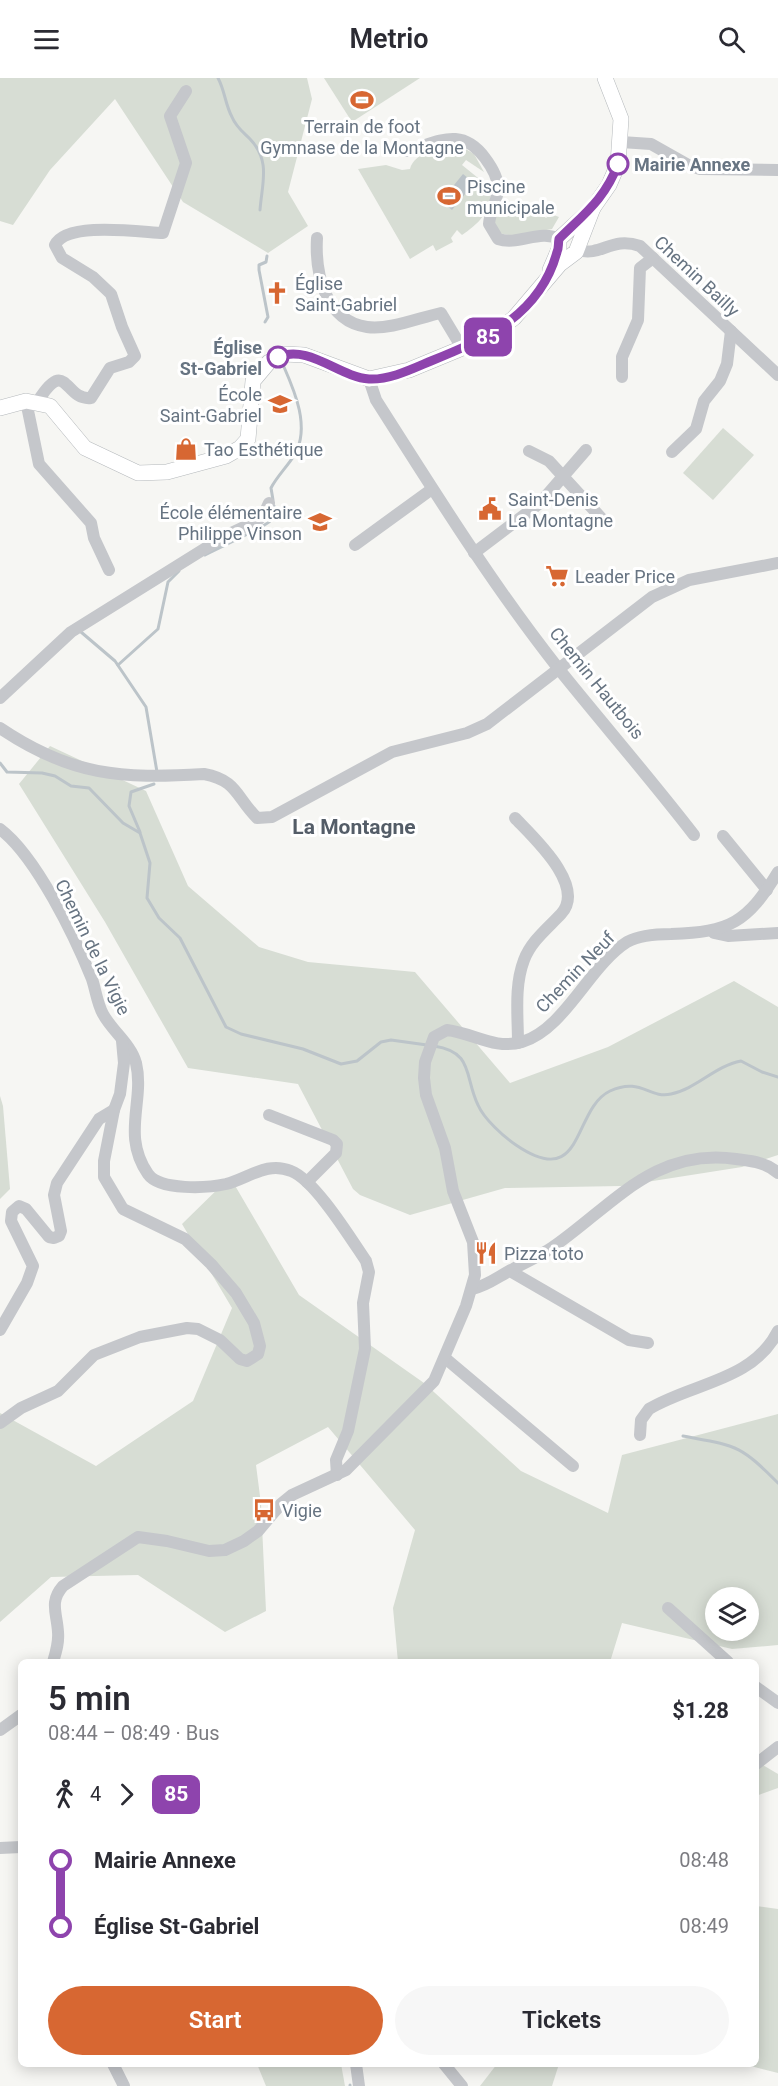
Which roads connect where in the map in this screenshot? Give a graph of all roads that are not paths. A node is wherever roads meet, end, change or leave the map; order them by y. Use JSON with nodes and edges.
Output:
{"nodes":[{"id":1,"x":605,"y":78,"type":"edge"},
{"id":2,"x":186,"y":91,"type":"dead end"},
{"id":3,"x":621,"y":142,"type":"junction"},
{"id":4,"x":407,"y":151,"type":"dead end"},
{"id":5,"x":778,"y":170,"type":"edge"},
{"id":6,"x":317,"y":238,"type":"dead end"},
{"id":7,"x":569,"y":245,"type":"junction"},
{"id":8,"x":653,"y":258,"type":"junction"},
{"id":9,"x":731,"y":331,"type":"junction"},
{"id":10,"x":462,"y":348,"type":"junction"},
{"id":11,"x":775,"y":366,"type":"edge"},
{"id":12,"x":622,"y":377,"type":"dead end"},
{"id":13,"x":369,"y":379,"type":"junction"},
{"id":14,"x":32,"y":401,"type":"junction"},
{"id":15,"x":0,"y":408,"type":"edge"},
{"id":16,"x":586,"y":450,"type":"dead end"},
{"id":17,"x":529,"y":451,"type":"dead end"},
{"id":18,"x":672,"y":452,"type":"dead end"},
{"id":19,"x":563,"y":476,"type":"junction"},
{"id":20,"x":432,"y":489,"type":"junction"},
{"id":21,"x":269,"y":503,"type":"dead end"},
{"id":22,"x":604,"y":521,"type":"dead end"},
{"id":23,"x":355,"y":545,"type":"dead end"},
{"id":24,"x":474,"y":553,"type":"junction"},
{"id":25,"x":778,"y":563,"type":"edge"},
{"id":26,"x":109,"y":570,"type":"dead end"},
{"id":27,"x":558,"y":668,"type":"junction"},
{"id":28,"x":0,"y":698,"type":"edge"},
{"id":29,"x":0,"y":728,"type":"edge"},
{"id":30,"x":515,"y":818,"type":"dead end"},
{"id":31,"x":0,"y":829,"type":"edge"},
{"id":32,"x":694,"y":834,"type":"dead end"},
{"id":33,"x":723,"y":836,"type":"dead end"},
{"id":34,"x":778,"y":872,"type":"edge"},
{"id":35,"x":767,"y":890,"type":"junction"},
{"id":36,"x":711,"y":932,"type":"junction"},
{"id":37,"x":778,"y":933,"type":"edge"},
{"id":38,"x":122,"y":1040,"type":"junction"},
{"id":39,"x":518,"y":1043,"type":"junction"},
{"id":40,"x":114,"y":1110,"type":"junction"},
{"id":41,"x":269,"y":1115,"type":"dead end"},
{"id":42,"x":778,"y":1173,"type":"edge"},
{"id":43,"x":307,"y":1182,"type":"junction"},
{"id":44,"x":510,"y":1271,"type":"junction"},
{"id":45,"x":472,"y":1289,"type":"junction"},
{"id":46,"x":0,"y":1330,"type":"edge"},
{"id":47,"x":778,"y":1331,"type":"edge"},
{"id":48,"x":648,"y":1343,"type":"dead end"},
{"id":49,"x":446,"y":1358,"type":"junction"},
{"id":50,"x":0,"y":1423,"type":"edge"},
{"id":51,"x":640,"y":1436,"type":"dead end"},
{"id":52,"x":573,"y":1466,"type":"dead end"},
{"id":53,"x":337,"y":1475,"type":"junction"},
{"id":54,"x":668,"y":1608,"type":"dead end"},
{"id":55,"x":54,"y":1659,"type":"edge"},
{"id":56,"x":725,"y":1659,"type":"edge"},
{"id":57,"x":759,"y":1690,"type":"edge"},
{"id":58,"x":778,"y":1703,"type":"edge"},
{"id":59,"x":18,"y":1717,"type":"edge"},
{"id":60,"x":0,"y":1730,"type":"edge"},
{"id":61,"x":778,"y":1747,"type":"edge"},
{"id":62,"x":759,"y":1762,"type":"edge"},
{"id":63,"x":18,"y":1847,"type":"edge"},
{"id":64,"x":0,"y":1848,"type":"edge"},
{"id":65,"x":114,"y":2067,"type":"edge"},
{"id":66,"x":356,"y":2067,"type":"edge"},
{"id":67,"x":446,"y":2067,"type":"edge"},
{"id":68,"x":123,"y":2086,"type":"edge"},
{"id":69,"x":359,"y":2086,"type":"edge"},
{"id":70,"x":462,"y":2086,"type":"edge"}],
"edges":[{"from":1,"to":3,"type":"main road"},
{"from":2,"to":14,"type":"street"},
{"from":3,"to":5,"type":"street"},
{"from":3,"to":7,"type":"main road"},
{"from":4,"to":7,"type":"street","name":"Chemin Bailly"},
{"from":6,"to":10,"type":"street"},
{"from":7,"to":8,"type":"street","name":"Chemin Bailly"},
{"from":7,"to":10,"type":"main road"},
{"from":8,"to":9,"type":"street","name":"Chemin Bailly"},
{"from":8,"to":12,"type":"street"},
{"from":9,"to":11,"type":"street","name":"Chemin Bailly"},
{"from":9,"to":18,"type":"street"},
{"from":10,"to":13,"type":"main road"},
{"from":13,"to":14,"type":"main road"},
{"from":13,"to":20,"type":"street","name":"Chemin Hautbois"},
{"from":14,"to":15,"type":"main road"},
{"from":14,"to":26,"type":"street"},
{"from":16,"to":19,"type":"street"},
{"from":17,"to":19,"type":"street"},
{"from":19,"to":22,"type":"street"},
{"from":19,"to":24,"type":"street"},
{"from":20,"to":23,"type":"street"},
{"from":20,"to":24,"type":"street","name":"Chemin Hautbois"},
{"from":21,"to":28,"type":"street"},
{"from":24,"to":27,"type":"street","name":"Chemin Hautbois"},
{"from":25,"to":27,"type":"street"},
{"from":27,"to":29,"type":"street"},
{"from":27,"to":32,"type":"street","name":"Chemin Hautbois"},
{"from":30,"to":39,"type":"street"},
{"from":31,"to":38,"type":"street","name":"Chemin de la Vigie"},
{"from":33,"to":35,"type":"street"},
{"from":34,"to":35,"type":"street","name":"Chemin Neuf"},
{"from":35,"to":36,"type":"street","name":"Chemin Neuf"},
{"from":36,"to":37,"type":"street"},
{"from":36,"to":39,"type":"street","name":"Chemin Neuf"},
{"from":38,"to":40,"type":"street"},
{"from":38,"to":43,"type":"street","name":"Chemin de la Vigie"},
{"from":39,"to":45,"type":"street"},
{"from":40,"to":46,"type":"street"},
{"from":40,"to":50,"type":"street"},
{"from":41,"to":43,"type":"street"},
{"from":42,"to":44,"type":"street"},
{"from":43,"to":53,"type":"street","name":"Chemin de la Vigie"},
{"from":44,"to":45,"type":"street"},
{"from":44,"to":48,"type":"street"},
{"from":45,"to":49,"type":"street"},
{"from":47,"to":51,"type":"street"},
{"from":49,"to":52,"type":"street"},
{"from":49,"to":53,"type":"street"},
{"from":53,"to":55,"type":"street"},
{"from":54,"to":56,"type":"street"},
{"from":57,"to":58,"type":"street"},
{"from":59,"to":60,"type":"street"},
{"from":61,"to":62,"type":"street"},
{"from":63,"to":64,"type":"street"},
{"from":65,"to":68,"type":"street"},
{"from":66,"to":69,"type":"street"},
{"from":67,"to":70,"type":"street"}]}
